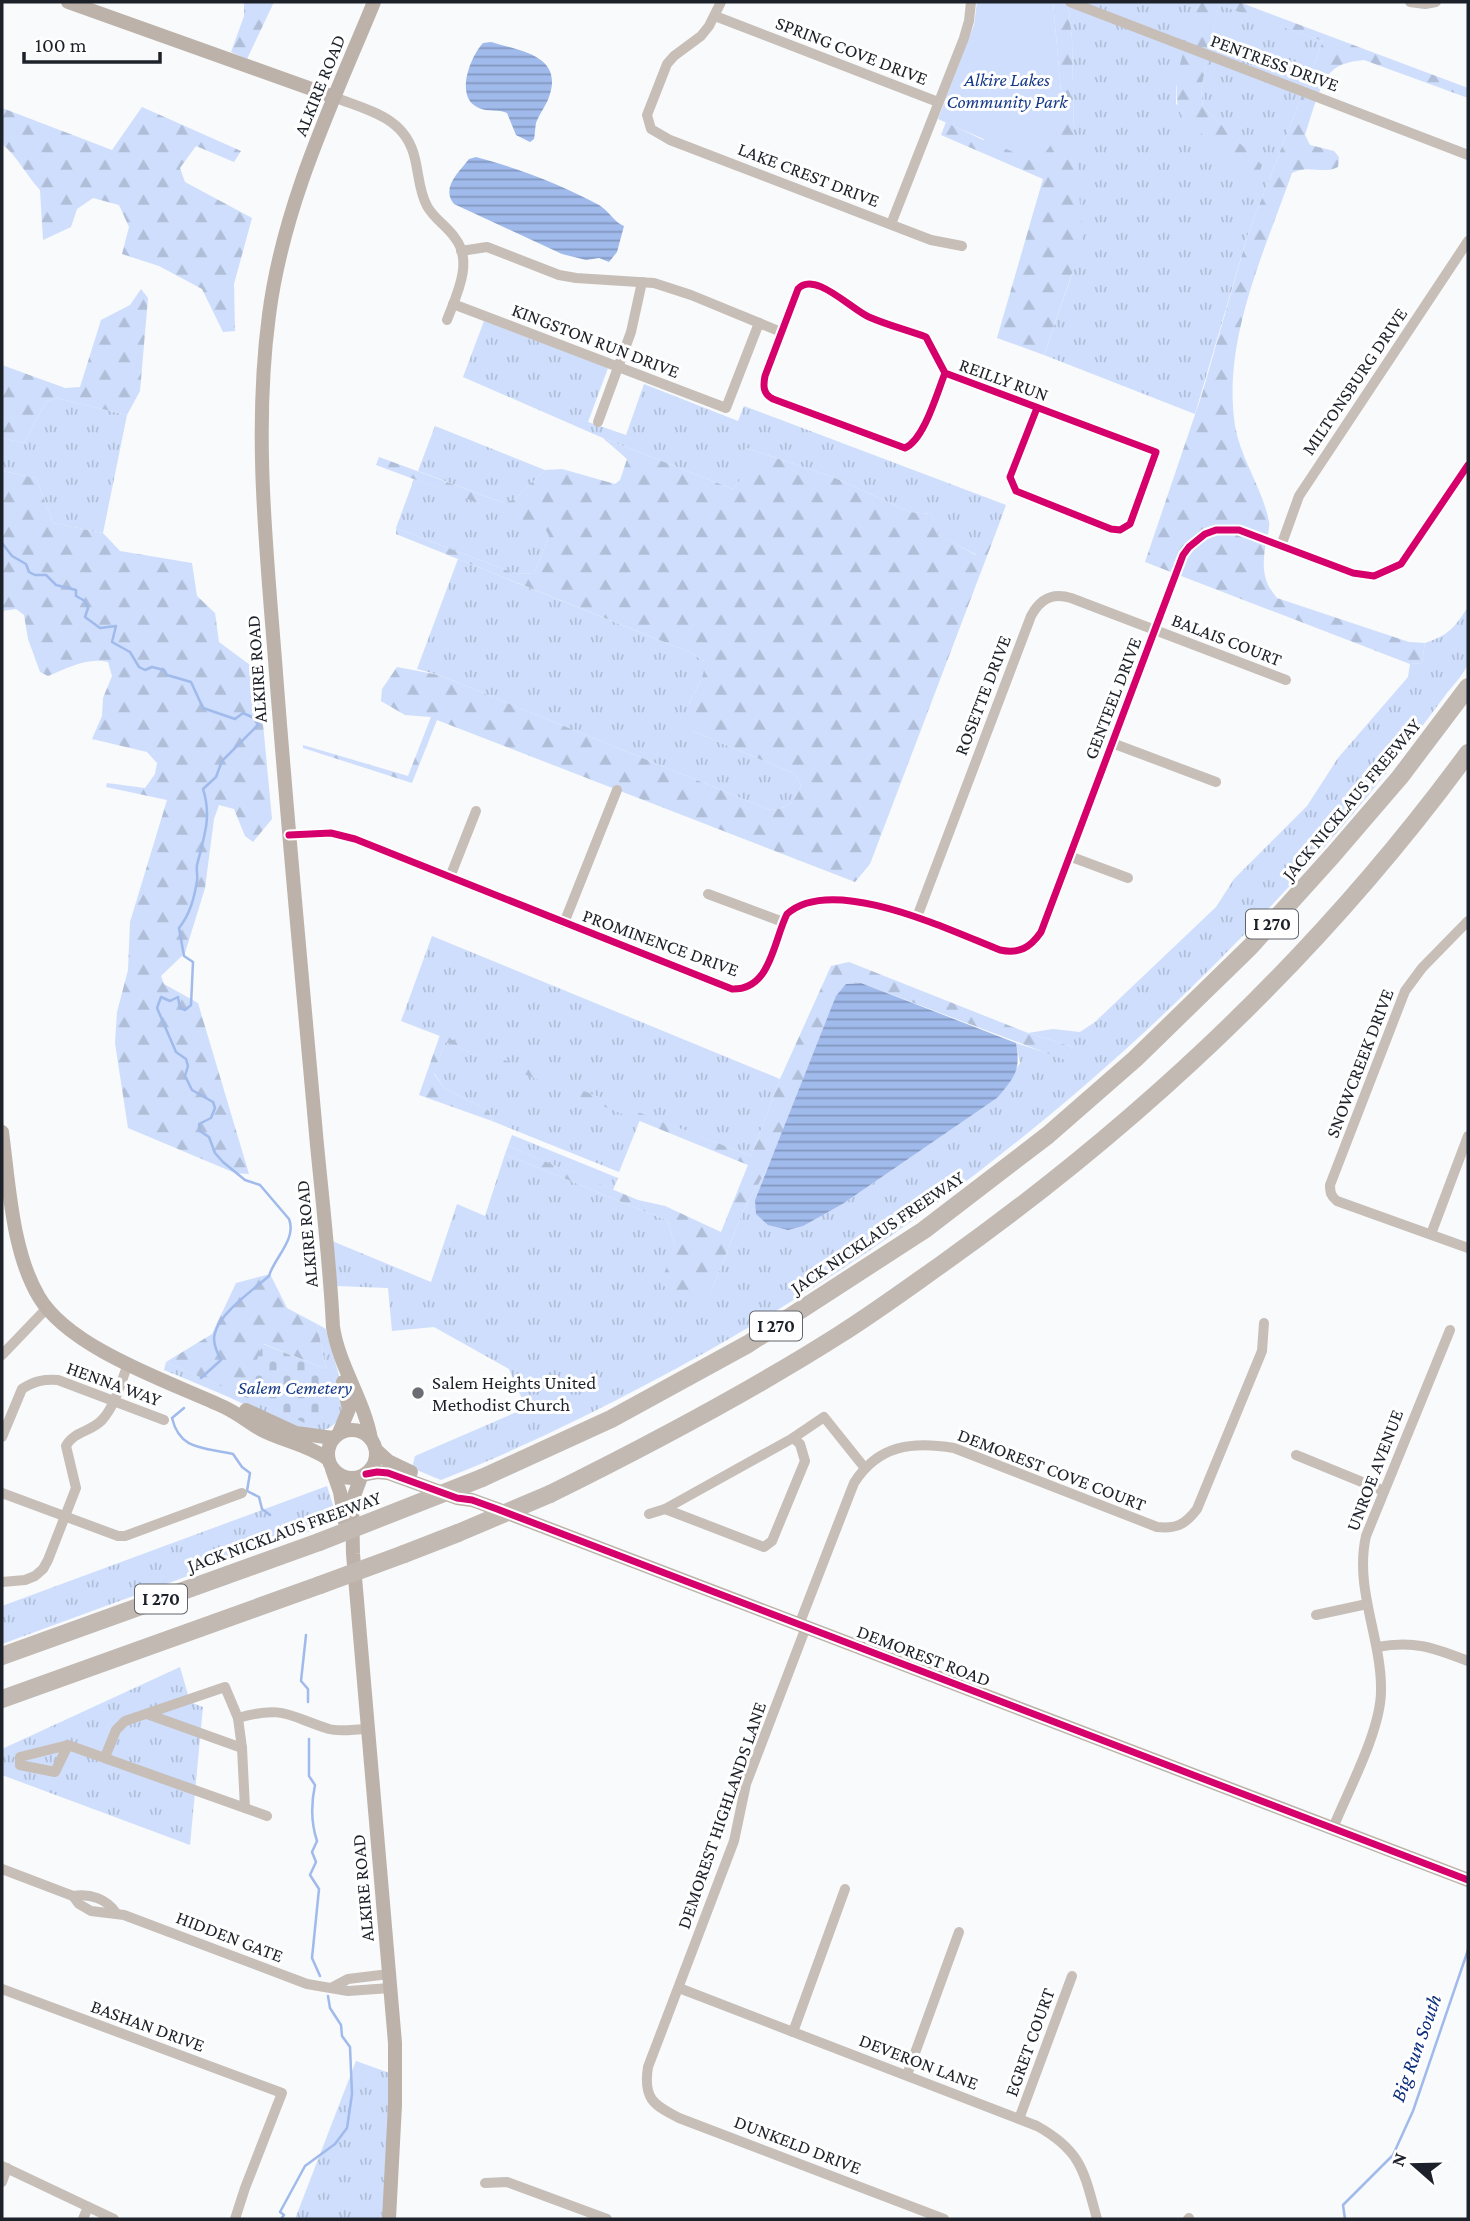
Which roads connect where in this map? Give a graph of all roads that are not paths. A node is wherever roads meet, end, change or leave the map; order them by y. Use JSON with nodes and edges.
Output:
{"nodes":[{"id":1,"x":68,"y":2,"type":"edge"},
{"id":2,"x":374,"y":2,"type":"edge"},
{"id":3,"x":721,"y":2,"type":"edge"},
{"id":4,"x":971,"y":2,"type":"edge"},
{"id":5,"x":1070,"y":2,"type":"edge"},
{"id":6,"x":1410,"y":2,"type":"edge"},
{"id":7,"x":1436,"y":2,"type":"edge"},
{"id":8,"x":715,"y":16,"type":"junction"},
{"id":9,"x":334,"y":97,"type":"junction"},
{"id":10,"x":938,"y":102,"type":"junction"},
{"id":11,"x":1468,"y":155,"type":"edge"},
{"id":12,"x":891,"y":224,"type":"junction"},
{"id":13,"x":1468,"y":241,"type":"edge"},
{"id":14,"x":962,"y":246,"type":"dead end"},
{"id":15,"x":461,"y":251,"type":"junction"},
{"id":16,"x":642,"y":282,"type":"junction"},
{"id":17,"x":453,"y":304,"type":"junction"},
{"id":18,"x":447,"y":320,"type":"dead end"},
{"id":19,"x":759,"y":323,"type":"junction"},
{"id":20,"x":781,"y":332,"type":"junction"},
{"id":21,"x":618,"y":368,"type":"junction"},
{"id":22,"x":945,"y":373,"type":"junction"},
{"id":23,"x":1037,"y":408,"type":"junction"},
{"id":24,"x":598,"y":422,"type":"dead end"},
{"id":25,"x":1468,"y":465,"type":"edge"},
{"id":26,"x":1281,"y":546,"type":"junction"},
{"id":27,"x":1155,"y":630,"type":"junction"},
{"id":28,"x":1286,"y":680,"type":"dead end"},
{"id":29,"x":1468,"y":687,"type":"edge"},
{"id":30,"x":1112,"y":743,"type":"junction"},
{"id":31,"x":1468,"y":753,"type":"edge"},
{"id":32,"x":1216,"y":782,"type":"dead end"},
{"id":33,"x":617,"y":790,"type":"dead end"},
{"id":34,"x":476,"y":811,"type":"dead end"},
{"id":35,"x":289,"y":835,"type":"junction"},
{"id":36,"x":1069,"y":856,"type":"junction"},
{"id":37,"x":450,"y":877,"type":"junction"},
{"id":38,"x":1128,"y":878,"type":"dead end"},
{"id":39,"x":708,"y":894,"type":"dead end"},
{"id":40,"x":917,"y":917,"type":"junction"},
{"id":41,"x":1468,"y":921,"type":"edge"},
{"id":42,"x":783,"y":922,"type":"junction"},
{"id":43,"x":564,"y":923,"type":"junction"},
{"id":44,"x":2,"y":1132,"type":"edge"},
{"id":45,"x":1468,"y":1136,"type":"edge"},
{"id":46,"x":1431,"y":1234,"type":"junction"},
{"id":47,"x":1468,"y":1248,"type":"edge"},
{"id":48,"x":47,"y":1308,"type":"junction"},
{"id":49,"x":1264,"y":1323,"type":"dead end"},
{"id":50,"x":1450,"y":1330,"type":"dead end"},
{"id":51,"x":338,"y":1350,"type":"junction"},
{"id":52,"x":2,"y":1355,"type":"edge"},
{"id":53,"x":128,"y":1364,"type":"junction"},
{"id":54,"x":171,"y":1382,"type":"junction"},
{"id":55,"x":113,"y":1400,"type":"junction"},
{"id":56,"x":164,"y":1420,"type":"dead end"},
{"id":57,"x":336,"y":1436,"type":"junction"},
{"id":58,"x":2,"y":1437,"type":"edge"},
{"id":59,"x":793,"y":1438,"type":"junction"},
{"id":60,"x":373,"y":1445,"type":"junction"},
{"id":61,"x":1296,"y":1455,"type":"dead end"},
{"id":62,"x":330,"y":1464,"type":"junction"},
{"id":63,"x":864,"y":1467,"type":"junction"},
{"id":64,"x":363,"y":1475,"type":"junction"},
{"id":65,"x":1384,"y":1490,"type":"junction"},
{"id":66,"x":2,"y":1493,"type":"edge"},
{"id":67,"x":242,"y":1493,"type":"dead end"},
{"id":68,"x":472,"y":1500,"type":"junction"},
{"id":69,"x":665,"y":1509,"type":"junction"},
{"id":70,"x":649,"y":1514,"type":"dead end"},
{"id":71,"x":66,"y":1517,"type":"junction"},
{"id":72,"x":353,"y":1554,"type":"junction"},
{"id":73,"x":2,"y":1581,"type":"edge"},
{"id":74,"x":1367,"y":1604,"type":"junction"},
{"id":75,"x":1316,"y":1615,"type":"dead end"},
{"id":76,"x":803,"y":1626,"type":"junction"},
{"id":77,"x":1377,"y":1647,"type":"junction"},
{"id":78,"x":2,"y":1656,"type":"edge"},
{"id":79,"x":1468,"y":1661,"type":"edge"},
{"id":80,"x":2,"y":1699,"type":"edge"},
{"id":81,"x":147,"y":1713,"type":"junction"},
{"id":82,"x":238,"y":1718,"type":"junction"},
{"id":83,"x":367,"y":1729,"type":"junction"},
{"id":84,"x":68,"y":1745,"type":"junction"},
{"id":85,"x":242,"y":1748,"type":"junction"},
{"id":86,"x":105,"y":1758,"type":"junction"},
{"id":87,"x":245,"y":1808,"type":"junction"},
{"id":88,"x":267,"y":1816,"type":"dead end"},
{"id":89,"x":1333,"y":1828,"type":"junction"},
{"id":90,"x":2,"y":1869,"type":"edge"},
{"id":91,"x":1468,"y":1880,"type":"edge"},
{"id":92,"x":845,"y":1889,"type":"dead end"},
{"id":93,"x":959,"y":1932,"type":"dead end"},
{"id":94,"x":1072,"y":1976,"type":"dead end"},
{"id":95,"x":390,"y":1981,"type":"junction"},
{"id":96,"x":679,"y":1988,"type":"junction"},
{"id":97,"x":2,"y":1989,"type":"edge"},
{"id":98,"x":793,"y":2032,"type":"junction"},
{"id":99,"x":907,"y":2075,"type":"junction"},
{"id":100,"x":648,"y":2092,"type":"joint"},
{"id":101,"x":1019,"y":2119,"type":"junction"},
{"id":102,"x":4,"y":2167,"type":"edge"},
{"id":103,"x":2,"y":2182,"type":"edge"},
{"id":104,"x":485,"y":2183,"type":"dead end"},
{"id":105,"x":88,"y":2207,"type":"junction"},
{"id":106,"x":83,"y":2219,"type":"edge"},
{"id":107,"x":114,"y":2219,"type":"edge"},
{"id":108,"x":235,"y":2219,"type":"edge"},
{"id":109,"x":390,"y":2219,"type":"edge"},
{"id":110,"x":607,"y":2219,"type":"edge"},
{"id":111,"x":944,"y":2219,"type":"edge"},
{"id":112,"x":1097,"y":2219,"type":"edge"}],
"edges":[{"from":1,"to":9,"type":"main road"},
{"from":2,"to":9,"type":"main road","name":"ALKIRE ROAD"},
{"from":3,"to":8,"type":"street"},
{"from":4,"to":10,"type":"street"},
{"from":5,"to":11,"type":"street","name":"PENTRESS DRIVE"},
{"from":6,"to":7,"type":"street"},
{"from":8,"to":10,"type":"street","name":"SPRING COVE DRIVE"},
{"from":8,"to":12,"type":"street","name":"LAKE CREST DRIVE"},
{"from":9,"to":15,"type":"street"},
{"from":9,"to":35,"type":"main road","name":"ALKIRE ROAD"},
{"from":10,"to":12,"type":"street"},
{"from":12,"to":14,"type":"street","name":"LAKE CREST DRIVE"},
{"from":13,"to":26,"type":"street","name":"MILTONSBURG DRIVE"},
{"from":15,"to":16,"type":"street"},
{"from":15,"to":17,"type":"street"},
{"from":16,"to":19,"type":"street"},
{"from":16,"to":21,"type":"street"},
{"from":17,"to":18,"type":"street"},
{"from":17,"to":21,"type":"street","name":"KINGSTON RUN DRIVE"},
{"from":19,"to":20,"type":"street"},
{"from":19,"to":21,"type":"street","name":"KINGSTON RUN DRIVE"},
{"from":20,"to":22,"type":"street","name":"REILLY RUN"},
{"from":20,"to":22,"type":"street"},
{"from":21,"to":24,"type":"street"},
{"from":22,"to":23,"type":"street","name":"REILLY RUN"},
{"from":23,"to":23,"type":"street","name":"REILLY RUN"},
{"from":25,"to":26,"type":"street","name":"GENTEEL DRIVE"},
{"from":26,"to":27,"type":"street","name":"GENTEEL DRIVE"},
{"from":27,"to":28,"type":"street","name":"BALAIS COURT"},
{"from":27,"to":30,"type":"street","name":"GENTEEL DRIVE"},
{"from":27,"to":40,"type":"street","name":"ROSETTE DRIVE"},
{"from":29,"to":78,"type":"highway","name":"JACK NICKLAUS FREEWAY","number":"I 270","bridge":true},
{"from":30,"to":32,"type":"street"},
{"from":30,"to":36,"type":"street","name":"GENTEEL DRIVE"},
{"from":31,"to":80,"type":"highway","number":"I 270","bridge":true},
{"from":33,"to":43,"type":"street"},
{"from":34,"to":37,"type":"street"},
{"from":35,"to":37,"type":"street","name":"PROMINENCE DRIVE"},
{"from":35,"to":51,"type":"main road","name":"ALKIRE ROAD"},
{"from":36,"to":38,"type":"street"},
{"from":36,"to":40,"type":"street","name":"GENTEEL DRIVE"},
{"from":37,"to":43,"type":"street","name":"PROMINENCE DRIVE"},
{"from":39,"to":42,"type":"street"},
{"from":40,"to":42,"type":"street"},
{"from":41,"to":46,"type":"street","name":"SNOWCREEK DRIVE"},
{"from":42,"to":43,"type":"street","name":"PROMINENCE DRIVE"},
{"from":44,"to":48,"type":"main road"},
{"from":45,"to":46,"type":"street"},
{"from":46,"to":47,"type":"street"},
{"from":48,"to":52,"type":"street"},
{"from":48,"to":53,"type":"main road"},
{"from":49,"to":63,"type":"street","name":"DEMOREST COVE COURT"},
{"from":50,"to":65,"type":"street","name":"UNROE AVENUE"},
{"from":51,"to":57,"type":"main road","name":"ALKIRE ROAD"},
{"from":51,"to":60,"type":"main road","name":"ALKIRE ROAD"},
{"from":53,"to":54,"type":"main road"},
{"from":53,"to":55,"type":"street"},
{"from":54,"to":57,"type":"main road"},
{"from":54,"to":62,"type":"main road"},
{"from":55,"to":56,"type":"street","name":"HENNA WAY"},
{"from":55,"to":58,"type":"street","name":"HENNA WAY"},
{"from":55,"to":71,"type":"street"},
{"from":57,"to":60,"type":"main road"},
{"from":57,"to":62,"type":"main road"},
{"from":59,"to":63,"type":"street"},
{"from":59,"to":69,"type":"street"},
{"from":59,"to":69,"type":"street"},
{"from":60,"to":64,"type":"main road"},
{"from":60,"to":68,"type":"main road","name":"DEMOREST ROAD"},
{"from":61,"to":65,"type":"street"},
{"from":62,"to":64,"type":"main road"},
{"from":62,"to":72,"type":"main road","name":"ALKIRE ROAD"},
{"from":63,"to":76,"type":"street"},
{"from":64,"to":68,"type":"main road","name":"DEMOREST ROAD"},
{"from":64,"to":72,"type":"main road","name":"ALKIRE ROAD"},
{"from":65,"to":74,"type":"street","name":"UNROE AVENUE"},
{"from":66,"to":71,"type":"street"},
{"from":67,"to":71,"type":"street"},
{"from":68,"to":76,"type":"main road","name":"DEMOREST ROAD"},
{"from":69,"to":70,"type":"street"},
{"from":71,"to":73,"type":"street"},
{"from":72,"to":83,"type":"main road","name":"ALKIRE ROAD"},
{"from":74,"to":75,"type":"street"},
{"from":74,"to":77,"type":"street","name":"UNROE AVENUE"},
{"from":76,"to":89,"type":"main road","name":"DEMOREST ROAD"},
{"from":76,"to":96,"type":"street","name":"DEMOREST HIGHLANDS LANE"},
{"from":77,"to":79,"type":"street"},
{"from":77,"to":89,"type":"street","name":"UNROE AVENUE"},
{"from":81,"to":82,"type":"street"},
{"from":81,"to":85,"type":"street"},
{"from":81,"to":86,"type":"street"},
{"from":82,"to":83,"type":"street"},
{"from":82,"to":85,"type":"street"},
{"from":83,"to":95,"type":"main road","name":"ALKIRE ROAD"},
{"from":84,"to":84,"type":"street"},
{"from":84,"to":86,"type":"street"},
{"from":85,"to":87,"type":"street"},
{"from":86,"to":87,"type":"street"},
{"from":87,"to":88,"type":"street"},
{"from":89,"to":91,"type":"main road","name":"DEMOREST ROAD"},
{"from":90,"to":95,"type":"street","name":"HIDDEN GATE"},
{"from":92,"to":98,"type":"street"},
{"from":93,"to":99,"type":"street"},
{"from":94,"to":101,"type":"street","name":"EGRET COURT"},
{"from":95,"to":109,"type":"main road","name":"ALKIRE ROAD"},
{"from":96,"to":98,"type":"street","name":"DEVERON LANE"},
{"from":96,"to":100,"type":"street","name":"DEMOREST HIGHLANDS LANE"},
{"from":97,"to":108,"type":"street","name":"BASHAN DRIVE"},
{"from":98,"to":99,"type":"street","name":"DEVERON LANE"},
{"from":99,"to":101,"type":"street","name":"DEVERON LANE"},
{"from":100,"to":111,"type":"street","name":"DUNKELD DRIVE"},
{"from":101,"to":112,"type":"street","name":"DEVERON LANE"},
{"from":102,"to":103,"type":"street"},
{"from":102,"to":105,"type":"street"},
{"from":104,"to":110,"type":"street"},
{"from":105,"to":106,"type":"street"},
{"from":105,"to":107,"type":"street"}]}
